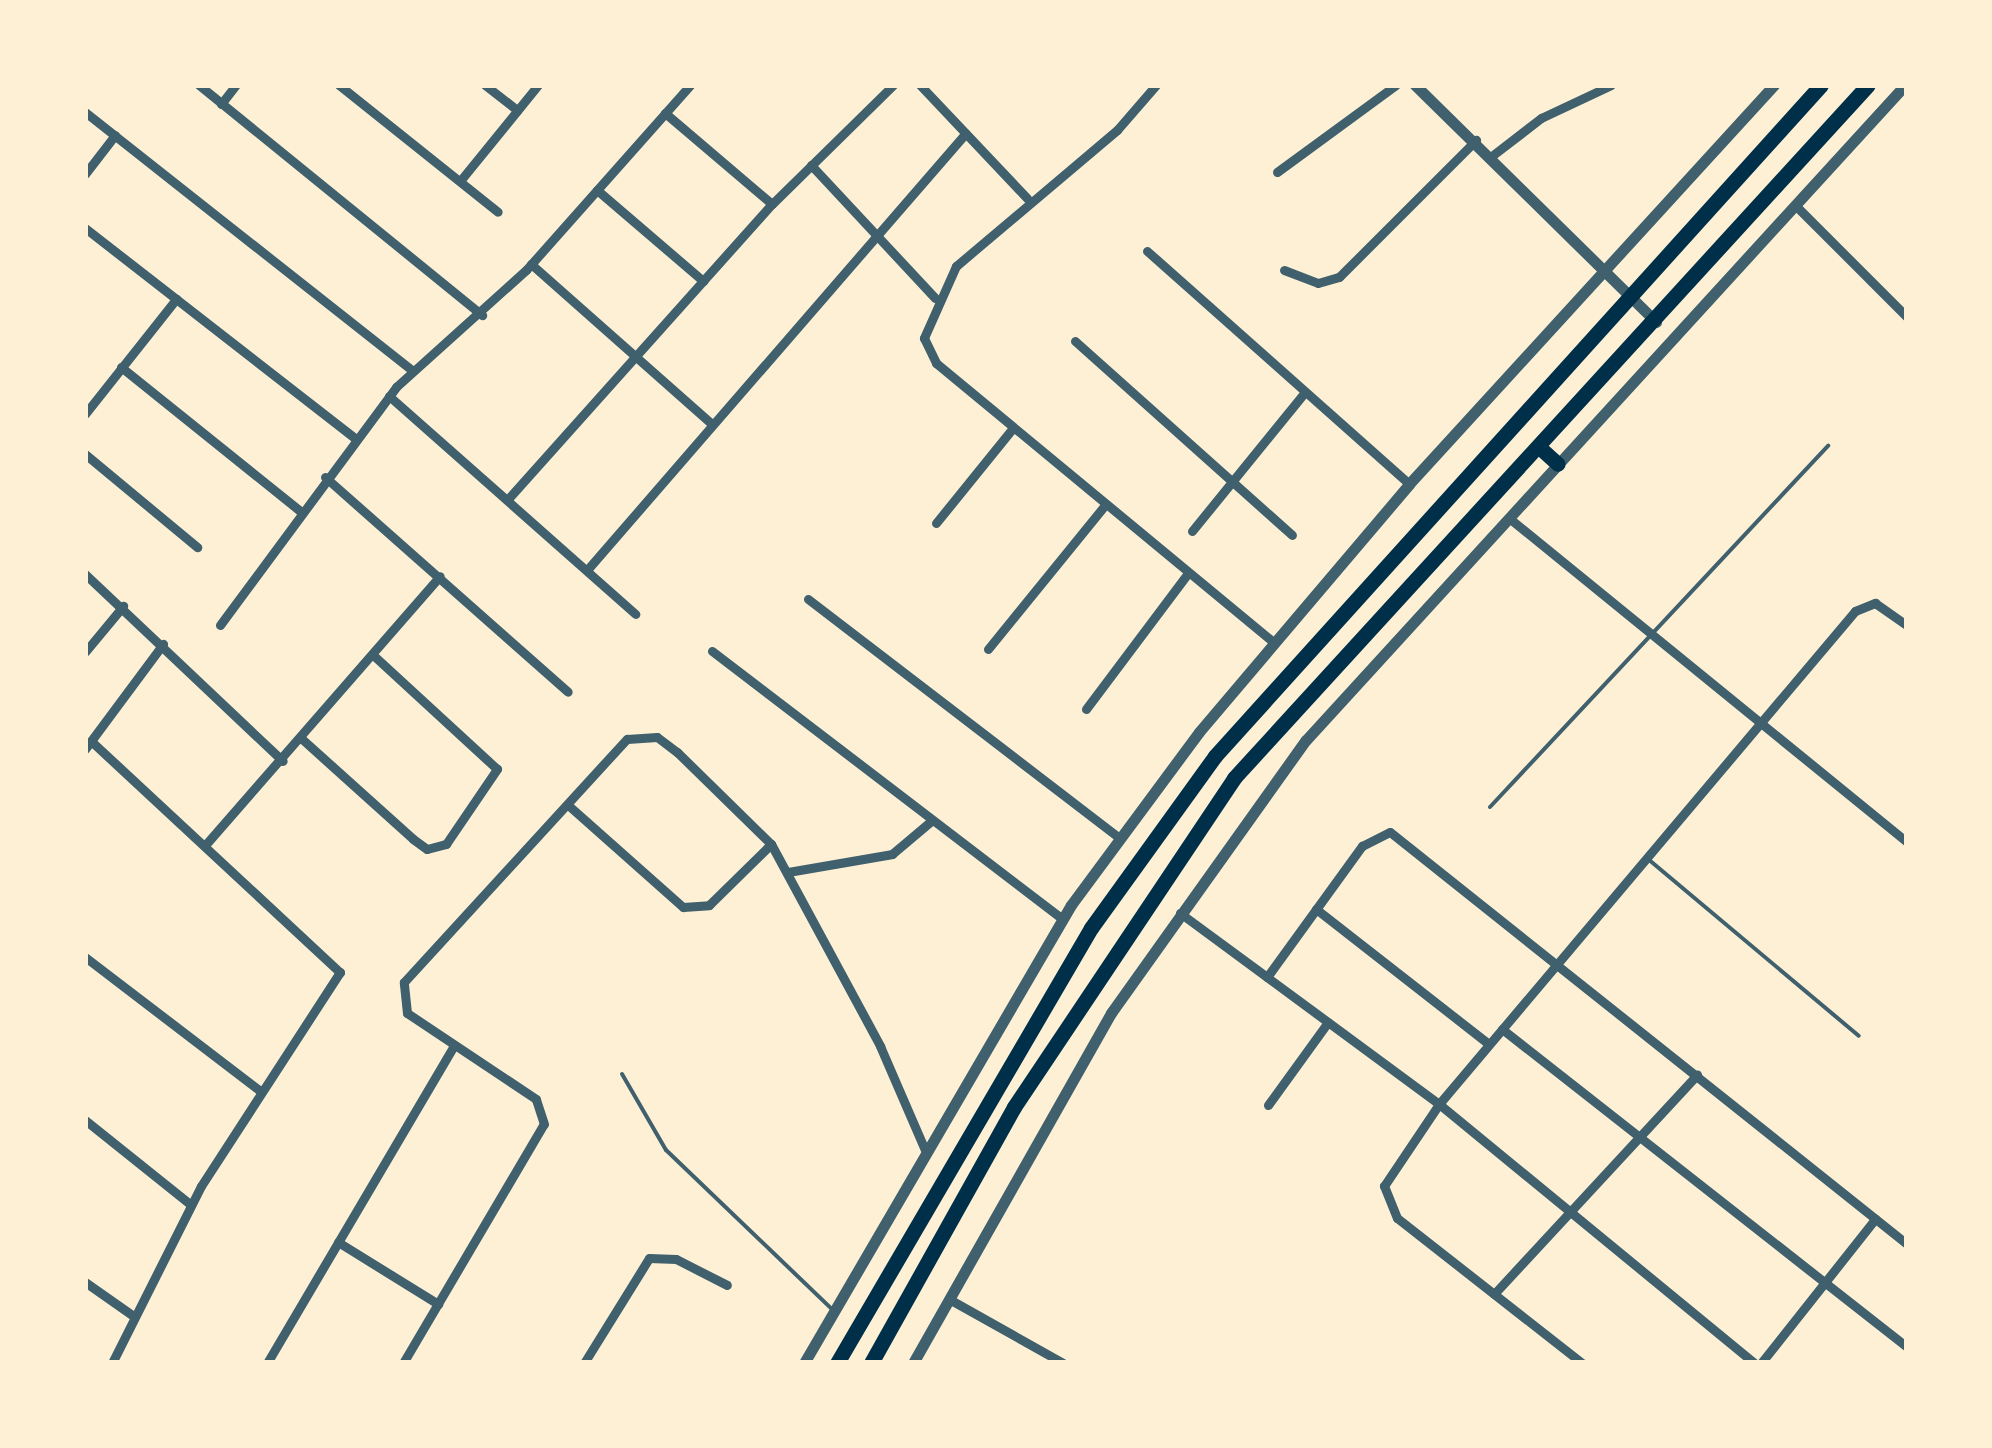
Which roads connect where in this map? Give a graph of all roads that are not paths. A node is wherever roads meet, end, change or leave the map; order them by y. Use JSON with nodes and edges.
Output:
{"nodes":[{"id":1,"x":198,"y":85,"type":"edge"},
{"id":2,"x":236,"y":85,"type":"edge"},
{"id":3,"x":339,"y":85,"type":"edge"},
{"id":4,"x":485,"y":85,"type":"edge"},
{"id":5,"x":538,"y":85,"type":"edge"},
{"id":6,"x":690,"y":85,"type":"edge"},
{"id":7,"x":893,"y":85,"type":"edge"},
{"id":8,"x":920,"y":85,"type":"edge"},
{"id":9,"x":1156,"y":85,"type":"edge"},
{"id":10,"x":1396,"y":85,"type":"edge"},
{"id":11,"x":1416,"y":85,"type":"edge"},
{"id":12,"x":1611,"y":85,"type":"edge"},
{"id":13,"x":1774,"y":85,"type":"edge"},
{"id":14,"x":1820,"y":85,"type":"edge"},
{"id":15,"x":1868,"y":85,"type":"edge"},
{"id":16,"x":1904,"y":85,"type":"edge"},
{"id":17,"x":222,"y":104,"type":"junction"},
{"id":18,"x":517,"y":110,"type":"junction"},
{"id":19,"x":85,"y":112,"type":"edge"},
{"id":20,"x":665,"y":112,"type":"junction"},
{"id":21,"x":966,"y":133,"type":"junction"},
{"id":22,"x":115,"y":135,"type":"junction"},
{"id":23,"x":1477,"y":140,"type":"junction"},
{"id":24,"x":1493,"y":155,"type":"junction"},
{"id":25,"x":811,"y":165,"type":"junction"},
{"id":26,"x":1277,"y":172,"type":"dead end"},
{"id":27,"x":85,"y":174,"type":"edge"},
{"id":28,"x":460,"y":181,"type":"junction"},
{"id":29,"x":597,"y":190,"type":"junction"},
{"id":30,"x":1027,"y":198,"type":"junction"},
{"id":31,"x":772,"y":204,"type":"junction"},
{"id":32,"x":1795,"y":205,"type":"junction"},
{"id":33,"x":498,"y":212,"type":"dead end"},
{"id":34,"x":85,"y":228,"type":"edge"},
{"id":35,"x":876,"y":238,"type":"junction"},
{"id":36,"x":1147,"y":252,"type":"dead end"},
{"id":37,"x":532,"y":264,"type":"junction"},
{"id":38,"x":1284,"y":270,"type":"dead end"},
{"id":39,"x":1606,"y":272,"type":"junction"},
{"id":40,"x":703,"y":282,"type":"junction"},
{"id":41,"x":935,"y":298,"type":"junction"},
{"id":42,"x":1630,"y":298,"type":"junction"},
{"id":43,"x":176,"y":299,"type":"junction"},
{"id":44,"x":482,"y":315,"type":"junction"},
{"id":45,"x":1907,"y":317,"type":"edge"},
{"id":46,"x":1656,"y":322,"type":"junction"},
{"id":47,"x":1075,"y":340,"type":"dead end"},
{"id":48,"x":636,"y":356,"type":"junction"},
{"id":49,"x":121,"y":367,"type":"junction"},
{"id":50,"x":413,"y":371,"type":"junction"},
{"id":51,"x":1306,"y":392,"type":"junction"},
{"id":52,"x":390,"y":396,"type":"junction"},
{"id":53,"x":85,"y":414,"type":"edge"},
{"id":54,"x":712,"y":424,"type":"junction"},
{"id":55,"x":1014,"y":428,"type":"junction"},
{"id":56,"x":356,"y":438,"type":"junction"},
{"id":57,"x":1828,"y":446,"type":"dead end"},
{"id":58,"x":1538,"y":447,"type":"junction"},
{"id":59,"x":85,"y":454,"type":"edge"},
{"id":60,"x":1558,"y":464,"type":"junction"},
{"id":61,"x":324,"y":477,"type":"junction"},
{"id":62,"x":1233,"y":479,"type":"junction"},
{"id":63,"x":1410,"y":484,"type":"junction"},
{"id":64,"x":508,"y":499,"type":"junction"},
{"id":65,"x":1104,"y":505,"type":"junction"},
{"id":66,"x":300,"y":511,"type":"junction"},
{"id":67,"x":1509,"y":518,"type":"junction"},
{"id":68,"x":936,"y":523,"type":"dead end"},
{"id":69,"x":1192,"y":531,"type":"dead end"},
{"id":70,"x":1292,"y":535,"type":"dead end"},
{"id":71,"x":197,"y":546,"type":"dead end"},
{"id":72,"x":586,"y":570,"type":"junction"},
{"id":73,"x":1188,"y":572,"type":"junction"},
{"id":74,"x":85,"y":574,"type":"edge"},
{"id":75,"x":440,"y":576,"type":"junction"},
{"id":76,"x":808,"y":599,"type":"dead end"},
{"id":77,"x":123,"y":606,"type":"junction"},
{"id":78,"x":635,"y":614,"type":"dead end"},
{"id":79,"x":220,"y":625,"type":"dead end"},
{"id":80,"x":1907,"y":625,"type":"edge"},
{"id":81,"x":1657,"y":637,"type":"junction"},
{"id":82,"x":1274,"y":643,"type":"junction"},
{"id":83,"x":163,"y":644,"type":"junction"},
{"id":84,"x":712,"y":650,"type":"dead end"},
{"id":85,"x":988,"y":650,"type":"dead end"},
{"id":86,"x":85,"y":652,"type":"edge"},
{"id":87,"x":373,"y":656,"type":"junction"},
{"id":88,"x":568,"y":692,"type":"dead end"},
{"id":89,"x":1086,"y":709,"type":"dead end"},
{"id":90,"x":1759,"y":725,"type":"junction"},
{"id":91,"x":302,"y":739,"type":"junction"},
{"id":92,"x":88,"y":745,"type":"edge"},
{"id":93,"x":283,"y":762,"type":"junction"},
{"id":94,"x":568,"y":805,"type":"junction"},
{"id":95,"x":1490,"y":808,"type":"dead end"},
{"id":96,"x":930,"y":822,"type":"junction"},
{"id":97,"x":1120,"y":838,"type":"junction"},
{"id":98,"x":1907,"y":842,"type":"edge"},
{"id":99,"x":207,"y":844,"type":"junction"},
{"id":100,"x":770,"y":844,"type":"junction"},
{"id":101,"x":1648,"y":860,"type":"junction"},
{"id":102,"x":788,"y":872,"type":"junction"},
{"id":103,"x":1316,"y":909,"type":"junction"},
{"id":104,"x":1178,"y":911,"type":"junction"},
{"id":105,"x":1062,"y":919,"type":"junction"},
{"id":106,"x":85,"y":957,"type":"edge"},
{"id":107,"x":1558,"y":964,"type":"junction"},
{"id":108,"x":1267,"y":977,"type":"junction"},
{"id":109,"x":1328,"y":1022,"type":"junction"},
{"id":110,"x":1502,"y":1028,"type":"junction"},
{"id":111,"x":1859,"y":1036,"type":"dead end"},
{"id":112,"x":1490,"y":1044,"type":"junction"},
{"id":113,"x":454,"y":1045,"type":"junction"},
{"id":114,"x":622,"y":1074,"type":"dead end"},
{"id":115,"x":1697,"y":1075,"type":"junction"},
{"id":116,"x":260,"y":1091,"type":"junction"},
{"id":117,"x":1439,"y":1104,"type":"junction"},
{"id":118,"x":1268,"y":1105,"type":"dead end"},
{"id":119,"x":85,"y":1120,"type":"edge"},
{"id":120,"x":1639,"y":1143,"type":"junction"},
{"id":121,"x":925,"y":1150,"type":"junction"},
{"id":122,"x":190,"y":1204,"type":"junction"},
{"id":123,"x":1571,"y":1214,"type":"junction"},
{"id":124,"x":1875,"y":1218,"type":"junction"},
{"id":125,"x":338,"y":1242,"type":"junction"},
{"id":126,"x":1907,"y":1244,"type":"edge"},
{"id":127,"x":85,"y":1282,"type":"edge"},
{"id":128,"x":727,"y":1285,"type":"dead end"},
{"id":129,"x":1823,"y":1287,"type":"junction"},
{"id":130,"x":1494,"y":1294,"type":"junction"},
{"id":131,"x":949,"y":1299,"type":"junction"},
{"id":132,"x":438,"y":1304,"type":"junction"},
{"id":133,"x":834,"y":1310,"type":"junction"},
{"id":134,"x":132,"y":1315,"type":"junction"},
{"id":135,"x":1907,"y":1347,"type":"edge"},
{"id":136,"x":112,"y":1363,"type":"edge"},
{"id":137,"x":267,"y":1363,"type":"edge"},
{"id":138,"x":403,"y":1363,"type":"edge"},
{"id":139,"x":584,"y":1363,"type":"edge"},
{"id":140,"x":804,"y":1363,"type":"edge"},
{"id":141,"x":837,"y":1363,"type":"edge"},
{"id":142,"x":871,"y":1363,"type":"edge"},
{"id":143,"x":913,"y":1363,"type":"edge"},
{"id":144,"x":1064,"y":1363,"type":"edge"},
{"id":145,"x":1582,"y":1363,"type":"edge"},
{"id":146,"x":1758,"y":1363,"type":"edge"}],
"edges":[{"from":1,"to":17,"type":"street"},
{"from":2,"to":17,"type":"street"},
{"from":3,"to":28,"type":"street"},
{"from":4,"to":18,"type":"street"},
{"from":5,"to":18,"type":"street"},
{"from":6,"to":20,"type":"street"},
{"from":7,"to":25,"type":"street"},
{"from":8,"to":21,"type":"street"},
{"from":9,"to":30,"type":"street"},
{"from":10,"to":26,"type":"street"},
{"from":11,"to":23,"type":"street"},
{"from":12,"to":24,"type":"street"},
{"from":13,"to":39,"type":"street"},
{"from":14,"to":42,"type":"highway"},
{"from":15,"to":46,"type":"highway"},
{"from":16,"to":32,"type":"street"},
{"from":17,"to":44,"type":"street"},
{"from":18,"to":28,"type":"street"},
{"from":19,"to":22,"type":"street"},
{"from":20,"to":29,"type":"street"},
{"from":20,"to":31,"type":"street"},
{"from":21,"to":30,"type":"street"},
{"from":21,"to":35,"type":"street"},
{"from":22,"to":27,"type":"street"},
{"from":22,"to":50,"type":"street"},
{"from":23,"to":24,"type":"street"},
{"from":23,"to":38,"type":"street"},
{"from":24,"to":39,"type":"street"},
{"from":25,"to":31,"type":"street"},
{"from":25,"to":35,"type":"street"},
{"from":28,"to":33,"type":"street"},
{"from":29,"to":37,"type":"street"},
{"from":29,"to":40,"type":"street"},
{"from":30,"to":41,"type":"street"},
{"from":31,"to":40,"type":"street"},
{"from":32,"to":45,"type":"street"},
{"from":32,"to":60,"type":"street"},
{"from":34,"to":43,"type":"street"},
{"from":35,"to":41,"type":"street"},
{"from":35,"to":54,"type":"street"},
{"from":36,"to":51,"type":"street"},
{"from":37,"to":44,"type":"street"},
{"from":37,"to":48,"type":"street"},
{"from":39,"to":42,"type":"street"},
{"from":39,"to":63,"type":"street"},
{"from":40,"to":48,"type":"street"},
{"from":41,"to":55,"type":"street"},
{"from":42,"to":46,"type":"street"},
{"from":42,"to":141,"type":"highway"},
{"from":43,"to":49,"type":"street"},
{"from":43,"to":56,"type":"street"},
{"from":44,"to":50,"type":"street"},
{"from":46,"to":58,"type":"highway"},
{"from":47,"to":62,"type":"street"},
{"from":48,"to":54,"type":"street"},
{"from":48,"to":64,"type":"street"},
{"from":49,"to":53,"type":"street"},
{"from":49,"to":66,"type":"street"},
{"from":50,"to":52,"type":"street"},
{"from":51,"to":62,"type":"street"},
{"from":51,"to":63,"type":"street"},
{"from":52,"to":56,"type":"street"},
{"from":52,"to":64,"type":"street"},
{"from":54,"to":72,"type":"street"},
{"from":55,"to":65,"type":"street"},
{"from":55,"to":68,"type":"street"},
{"from":56,"to":61,"type":"street"},
{"from":57,"to":81,"type":"lane"},
{"from":58,"to":60,"type":"highway"},
{"from":58,"to":142,"type":"highway"},
{"from":59,"to":71,"type":"street"},
{"from":60,"to":67,"type":"street"},
{"from":61,"to":66,"type":"street"},
{"from":61,"to":75,"type":"street"},
{"from":62,"to":69,"type":"street"},
{"from":62,"to":70,"type":"street"},
{"from":63,"to":82,"type":"street"},
{"from":64,"to":72,"type":"street"},
{"from":65,"to":73,"type":"street"},
{"from":65,"to":85,"type":"street"},
{"from":66,"to":79,"type":"street"},
{"from":67,"to":81,"type":"street"},
{"from":67,"to":104,"type":"street"},
{"from":72,"to":78,"type":"street"},
{"from":73,"to":82,"type":"street"},
{"from":73,"to":89,"type":"street"},
{"from":74,"to":77,"type":"street"},
{"from":75,"to":87,"type":"street"},
{"from":75,"to":88,"type":"street"},
{"from":76,"to":97,"type":"street"},
{"from":77,"to":83,"type":"street"},
{"from":77,"to":86,"type":"street"},
{"from":80,"to":90,"type":"street"},
{"from":81,"to":90,"type":"street"},
{"from":81,"to":95,"type":"lane"},
{"from":82,"to":97,"type":"street"},
{"from":83,"to":92,"type":"street"},
{"from":83,"to":93,"type":"street"},
{"from":84,"to":96,"type":"street"},
{"from":87,"to":91,"type":"street"},
{"from":87,"to":91,"type":"street"},
{"from":90,"to":98,"type":"street"},
{"from":90,"to":101,"type":"street"},
{"from":91,"to":93,"type":"street"},
{"from":92,"to":99,"type":"street"},
{"from":93,"to":99,"type":"street"},
{"from":94,"to":100,"type":"street"},
{"from":94,"to":100,"type":"street"},
{"from":94,"to":113,"type":"street"},
{"from":96,"to":102,"type":"street"},
{"from":96,"to":105,"type":"street"},
{"from":97,"to":105,"type":"street"},
{"from":99,"to":116,"type":"street"},
{"from":100,"to":102,"type":"street"},
{"from":101,"to":107,"type":"street"},
{"from":101,"to":111,"type":"lane"},
{"from":102,"to":121,"type":"street"},
{"from":103,"to":107,"type":"street"},
{"from":103,"to":108,"type":"street"},
{"from":103,"to":112,"type":"street"},
{"from":104,"to":108,"type":"street"},
{"from":104,"to":131,"type":"street"},
{"from":105,"to":121,"type":"street"},
{"from":106,"to":116,"type":"street"},
{"from":107,"to":110,"type":"street"},
{"from":107,"to":115,"type":"street"},
{"from":108,"to":109,"type":"street"},
{"from":109,"to":117,"type":"street"},
{"from":109,"to":118,"type":"street"},
{"from":110,"to":112,"type":"street"},
{"from":110,"to":120,"type":"street"},
{"from":112,"to":117,"type":"street"},
{"from":113,"to":125,"type":"street"},
{"from":113,"to":132,"type":"street"},
{"from":114,"to":133,"type":"lane"},
{"from":115,"to":120,"type":"street"},
{"from":115,"to":124,"type":"street"},
{"from":116,"to":122,"type":"street"},
{"from":117,"to":123,"type":"street"},
{"from":117,"to":130,"type":"street"},
{"from":119,"to":122,"type":"street"},
{"from":120,"to":123,"type":"street"},
{"from":120,"to":129,"type":"street"},
{"from":121,"to":133,"type":"street"},
{"from":122,"to":134,"type":"street"},
{"from":123,"to":130,"type":"street"},
{"from":123,"to":146,"type":"street"},
{"from":124,"to":126,"type":"street"},
{"from":124,"to":129,"type":"street"},
{"from":125,"to":132,"type":"street"},
{"from":125,"to":137,"type":"street"},
{"from":127,"to":134,"type":"street"},
{"from":128,"to":139,"type":"street"},
{"from":129,"to":135,"type":"street"},
{"from":129,"to":146,"type":"street"},
{"from":130,"to":145,"type":"street"},
{"from":131,"to":143,"type":"street"},
{"from":131,"to":144,"type":"street"},
{"from":132,"to":138,"type":"street"},
{"from":133,"to":140,"type":"street"},
{"from":134,"to":136,"type":"street"}]}
